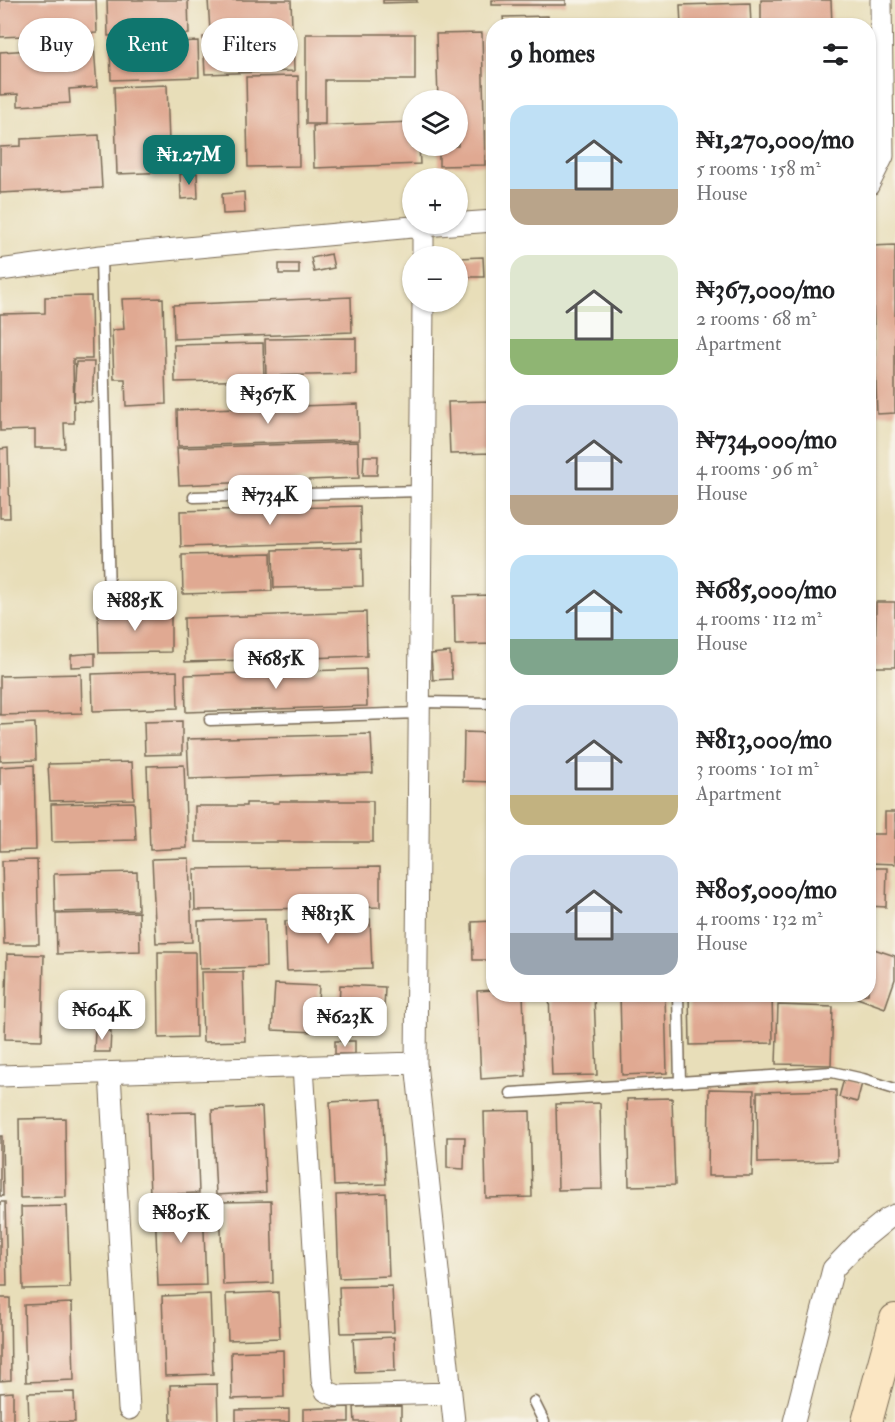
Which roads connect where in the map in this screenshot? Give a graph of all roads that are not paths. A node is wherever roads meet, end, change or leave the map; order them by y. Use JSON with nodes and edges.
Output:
{"nodes":[{"id":1,"x":880,"y":0,"type":"edge"},
{"id":2,"x":876,"y":170,"type":"edge"},
{"id":3,"x":486,"y":222,"type":"edge"},
{"id":4,"x":468,"y":223,"type":"edge"},
{"id":5,"x":402,"y":228,"type":"edge"},
{"id":6,"x":101,"y":256,"type":"junction"},
{"id":7,"x":0,"y":270,"type":"edge"},
{"id":8,"x":423,"y":312,"type":"edge"},
{"id":9,"x":421,"y":491,"type":"junction"},
{"id":10,"x":194,"y":497,"type":"dead end"},
{"id":11,"x":109,"y":598,"type":"dead end"},
{"id":12,"x":486,"y":704,"type":"edge"},
{"id":13,"x":419,"y":708,"type":"junction"},
{"id":14,"x":210,"y":720,"type":"dead end"},
{"id":15,"x":678,"y":1002,"type":"edge"},
{"id":16,"x":416,"y":1063,"type":"junction"},
{"id":17,"x":303,"y":1066,"type":"junction"},
{"id":18,"x":110,"y":1073,"type":"junction"},
{"id":19,"x":0,"y":1076,"type":"edge"},
{"id":20,"x":680,"y":1082,"type":"junction"},
{"id":21,"x":895,"y":1089,"type":"edge"},
{"id":22,"x":511,"y":1093,"type":"dead end"},
{"id":23,"x":895,"y":1215,"type":"edge"},
{"id":24,"x":895,"y":1319,"type":"edge"},
{"id":25,"x":451,"y":1393,"type":"junction"},
{"id":26,"x":534,"y":1402,"type":"dead end"},
{"id":27,"x":129,"y":1409,"type":"dead end"},
{"id":28,"x":454,"y":1422,"type":"edge"},
{"id":29,"x":544,"y":1422,"type":"edge"},
{"id":30,"x":794,"y":1422,"type":"edge"},
{"id":31,"x":867,"y":1422,"type":"edge"}],
"edges":[{"from":1,"to":2,"type":"street"},
{"from":3,"to":4,"type":"street"},
{"from":5,"to":6,"type":"street"},
{"from":6,"to":7,"type":"street"},
{"from":6,"to":11,"type":"lane"},
{"from":8,"to":9,"type":"street"},
{"from":9,"to":10,"type":"lane"},
{"from":9,"to":13,"type":"street"},
{"from":12,"to":13,"type":"lane"},
{"from":13,"to":14,"type":"lane"},
{"from":13,"to":16,"type":"street"},
{"from":15,"to":20,"type":"lane"},
{"from":16,"to":17,"type":"street"},
{"from":16,"to":25,"type":"street"},
{"from":17,"to":18,"type":"street"},
{"from":17,"to":25,"type":"street"},
{"from":18,"to":19,"type":"street"},
{"from":18,"to":27,"type":"street"},
{"from":20,"to":21,"type":"lane"},
{"from":20,"to":22,"type":"lane"},
{"from":23,"to":30,"type":"street"},
{"from":24,"to":31,"type":"main road"},
{"from":25,"to":28,"type":"street"},
{"from":26,"to":29,"type":"lane"}]}
